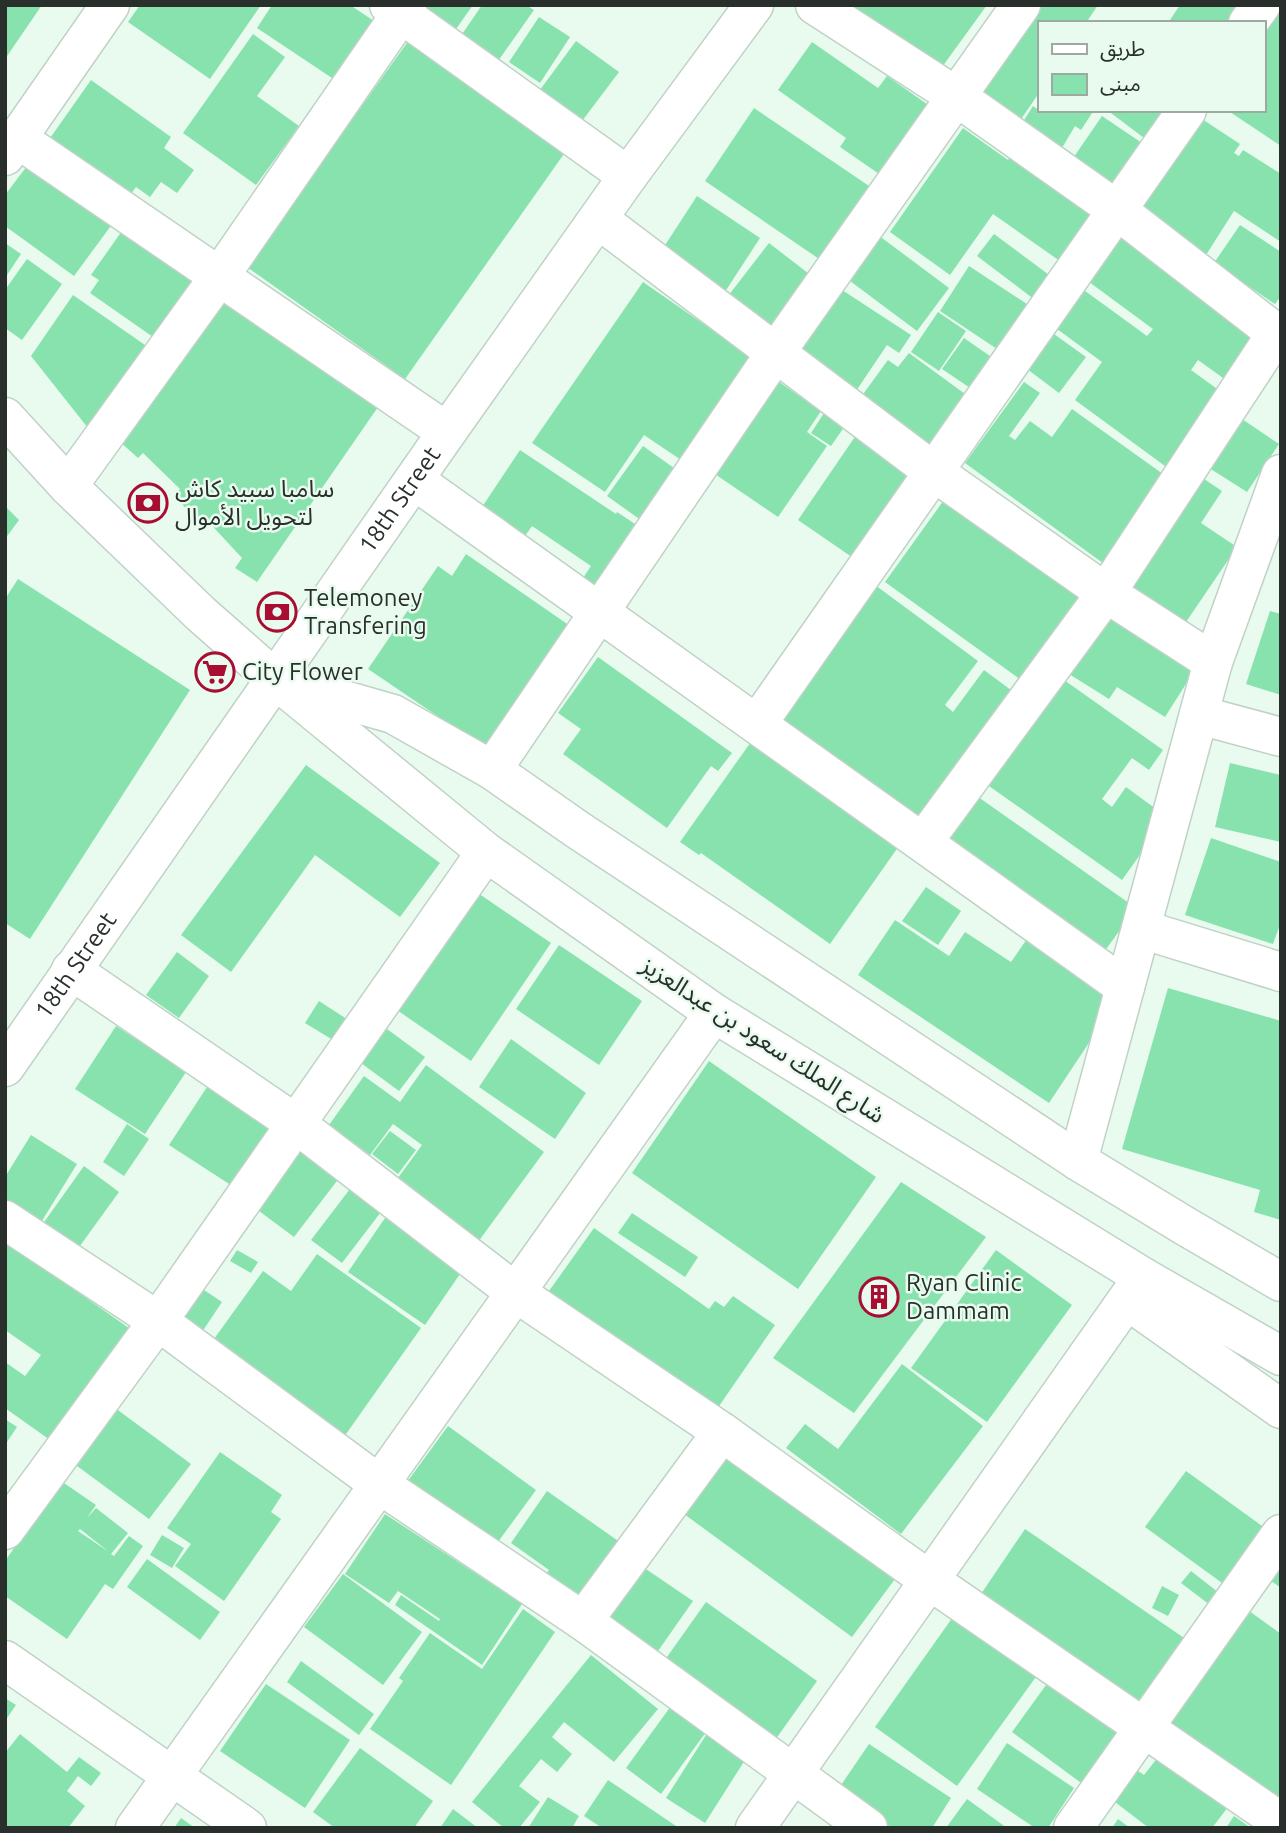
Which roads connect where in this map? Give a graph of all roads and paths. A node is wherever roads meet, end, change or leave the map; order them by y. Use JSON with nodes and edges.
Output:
{"nodes":[{"id":1,"x":110,"y":5,"type":"edge"},
{"id":2,"x":754,"y":5,"type":"edge"},
{"id":3,"x":815,"y":5,"type":"edge"},
{"id":4,"x":1021,"y":5,"type":"edge"},
{"id":5,"x":1261,"y":5,"type":"edge"},
{"id":6,"x":399,"y":8,"type":"edge"},
{"id":7,"x":1249,"y":21,"type":"edge"},
{"id":8,"x":957,"y":97,"type":"junction"},
{"id":9,"x":1186,"y":112,"type":"edge"},
{"id":10,"x":12,"y":148,"type":"edge"},
{"id":11,"x":628,"y":176,"type":"junction"},
{"id":12,"x":1117,"y":210,"type":"junction"},
{"id":13,"x":598,"y":219,"type":"junction"},
{"id":14,"x":219,"y":277,"type":"junction"},
{"id":15,"x":1279,"y":335,"type":"edge"},
{"id":16,"x":776,"y":352,"type":"junction"},
{"id":17,"x":5,"y":417,"type":"edge"},
{"id":18,"x":447,"y":432,"type":"junction"},
{"id":19,"x":934,"y":472,"type":"junction"},
{"id":20,"x":1281,"y":474,"type":"edge"},
{"id":21,"x":414,"y":480,"type":"junction"},
{"id":22,"x":68,"y":486,"type":"junction"},
{"id":23,"x":1106,"y":593,"type":"junction"},
{"id":24,"x":601,"y":612,"type":"junction"},
{"id":25,"x":1213,"y":662,"type":"junction"},
{"id":26,"x":276,"y":680,"type":"junction"},
{"id":27,"x":1199,"y":715,"type":"junction"},
{"id":28,"x":758,"y":724,"type":"junction"},
{"id":29,"x":1281,"y":737,"type":"edge"},
{"id":30,"x":492,"y":770,"type":"junction"},
{"id":31,"x":923,"y":842,"type":"junction"},
{"id":32,"x":486,"y":852,"type":"junction"},
{"id":33,"x":1141,"y":929,"type":"junction"},
{"id":34,"x":71,"y":970,"type":"junction"},
{"id":35,"x":1281,"y":972,"type":"edge"},
{"id":36,"x":1125,"y":987,"type":"junction"},
{"id":37,"x":714,"y":1013,"type":"junction"},
{"id":38,"x":5,"y":1067,"type":"edge"},
{"id":39,"x":296,"y":1124,"type":"junction"},
{"id":40,"x":1078,"y":1161,"type":"junction"},
{"id":41,"x":5,"y":1220,"type":"edge"},
{"id":42,"x":1281,"y":1282,"type":"edge"},
{"id":43,"x":1135,"y":1289,"type":"junction"},
{"id":44,"x":516,"y":1292,"type":"junction"},
{"id":45,"x":158,"y":1321,"type":"junction"},
{"id":46,"x":1281,"y":1356,"type":"edge"},
{"id":47,"x":1281,"y":1409,"type":"edge"},
{"id":48,"x":722,"y":1432,"type":"junction"},
{"id":49,"x":379,"y":1485,"type":"junction"},
{"id":50,"x":5,"y":1530,"type":"edge"},
{"id":51,"x":1281,"y":1534,"type":"edge"},
{"id":52,"x":929,"y":1580,"type":"junction"},
{"id":53,"x":583,"y":1621,"type":"junction"},
{"id":54,"x":5,"y":1660,"type":"edge"},
{"id":55,"x":1145,"y":1728,"type":"junction"},
{"id":56,"x":793,"y":1774,"type":"junction"},
{"id":57,"x":173,"y":1776,"type":"junction"},
{"id":58,"x":1281,"y":1822,"type":"edge"},
{"id":59,"x":135,"y":1828,"type":"edge"},
{"id":60,"x":247,"y":1828,"type":"edge"},
{"id":61,"x":755,"y":1828,"type":"edge"},
{"id":62,"x":868,"y":1828,"type":"edge"},
{"id":63,"x":1073,"y":1828,"type":"edge"}],
"edges":[{"from":1,"to":10,"type":"street"},
{"from":2,"to":11,"type":"street","name":"18th Street"},
{"from":3,"to":8,"type":"street"},
{"from":4,"to":8,"type":"street"},
{"from":5,"to":7,"type":"street"},
{"from":6,"to":11,"type":"street"},
{"from":6,"to":14,"type":"street"},
{"from":8,"to":12,"type":"street"},
{"from":8,"to":16,"type":"street"},
{"from":9,"to":12,"type":"street"},
{"from":10,"to":14,"type":"street"},
{"from":11,"to":13,"type":"street","name":"18th Street"},
{"from":12,"to":15,"type":"street"},
{"from":12,"to":19,"type":"street"},
{"from":13,"to":16,"type":"street"},
{"from":13,"to":18,"type":"street","name":"18th Street"},
{"from":14,"to":18,"type":"street"},
{"from":14,"to":22,"type":"street"},
{"from":15,"to":23,"type":"street"},
{"from":16,"to":19,"type":"street"},
{"from":16,"to":24,"type":"street"},
{"from":17,"to":22,"type":"street","name":"شارع الملك سعود بن عبدالعزيز"},
{"from":18,"to":21,"type":"street","name":"18th Street"},
{"from":19,"to":23,"type":"street"},
{"from":19,"to":28,"type":"street"},
{"from":20,"to":25,"type":"street"},
{"from":21,"to":24,"type":"street"},
{"from":21,"to":26,"type":"street","name":"18th Street"},
{"from":22,"to":26,"type":"street","name":"شارع الملك سعود بن عبدالعزيز"},
{"from":23,"to":25,"type":"street"},
{"from":23,"to":31,"type":"street"},
{"from":24,"to":28,"type":"street"},
{"from":24,"to":30,"type":"street"},
{"from":25,"to":27,"type":"street"},
{"from":26,"to":30,"type":"street","name":"شارع الملك سعود بن عبدالعزيز"},
{"from":26,"to":32,"type":"street","name":"شارع الملك سعود بن عبدالعزيز"},
{"from":26,"to":34,"type":"street","name":"18th Street"},
{"from":27,"to":29,"type":"street"},
{"from":27,"to":33,"type":"street"},
{"from":28,"to":31,"type":"street"},
{"from":30,"to":40,"type":"street","name":"شارع الملك سعود بن عبدالعزيز"},
{"from":31,"to":36,"type":"street"},
{"from":32,"to":37,"type":"street","name":"شارع الملك سعود بن عبدالعزيز"},
{"from":32,"to":39,"type":"street"},
{"from":33,"to":35,"type":"street"},
{"from":33,"to":36,"type":"street"},
{"from":34,"to":38,"type":"street","name":"18th Street"},
{"from":34,"to":39,"type":"street"},
{"from":36,"to":40,"type":"street"},
{"from":37,"to":43,"type":"street","name":"شارع الملك سعود بن عبدالعزيز"},
{"from":37,"to":44,"type":"street"},
{"from":39,"to":44,"type":"street"},
{"from":39,"to":45,"type":"street"},
{"from":40,"to":42,"type":"street","name":"شارع الملك سعود بن عبدالعزيز"},
{"from":41,"to":45,"type":"street"},
{"from":43,"to":46,"type":"street","name":"شارع الملك سعود بن عبدالعزيز"},
{"from":43,"to":47,"type":"street"},
{"from":43,"to":52,"type":"street"},
{"from":44,"to":48,"type":"street"},
{"from":44,"to":49,"type":"street"},
{"from":45,"to":49,"type":"street"},
{"from":45,"to":50,"type":"street"},
{"from":48,"to":52,"type":"street"},
{"from":48,"to":53,"type":"street"},
{"from":49,"to":53,"type":"street"},
{"from":49,"to":57,"type":"street"},
{"from":51,"to":55,"type":"street"},
{"from":52,"to":55,"type":"street"},
{"from":52,"to":56,"type":"street"},
{"from":53,"to":56,"type":"street"},
{"from":54,"to":57,"type":"street"},
{"from":55,"to":58,"type":"street"},
{"from":55,"to":63,"type":"street"},
{"from":56,"to":61,"type":"street"},
{"from":56,"to":62,"type":"street"},
{"from":57,"to":59,"type":"street"},
{"from":57,"to":60,"type":"street"}]}
